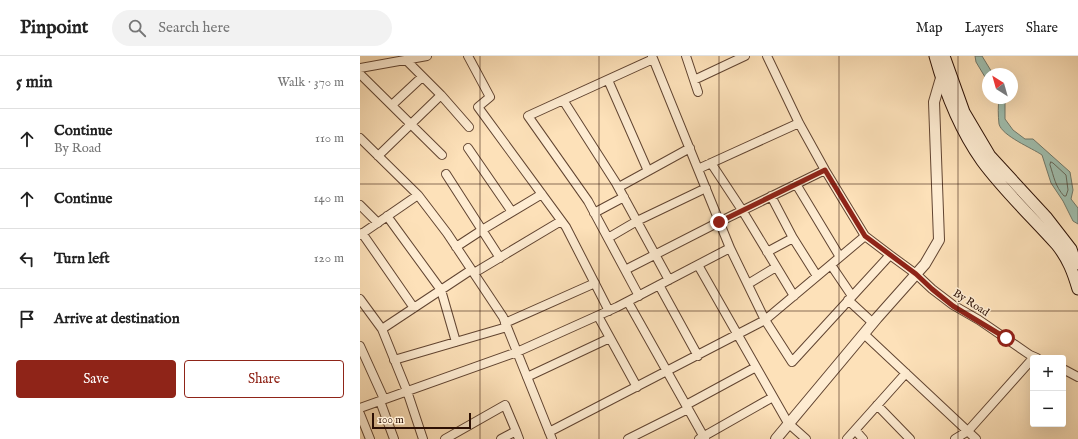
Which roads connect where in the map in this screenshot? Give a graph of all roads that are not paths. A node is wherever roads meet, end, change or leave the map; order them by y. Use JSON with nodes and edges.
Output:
{"nodes":[{"id":1,"x":427,"y":56,"type":"edge"},
{"id":2,"x":468,"y":56,"type":"edge"},
{"id":3,"x":686,"y":56,"type":"edge"},
{"id":4,"x":745,"y":56,"type":"edge"},
{"id":5,"x":767,"y":56,"type":"edge"},
{"id":6,"x":935,"y":56,"type":"edge"},
{"id":7,"x":944,"y":56,"type":"edge"},
{"id":8,"x":652,"y":57,"type":"edge"},
{"id":9,"x":406,"y":60,"type":"junction"},
{"id":10,"x":360,"y":68,"type":"edge"},
{"id":11,"x":360,"y":74,"type":"edge"},
{"id":12,"x":422,"y":77,"type":"junction"},
{"id":13,"x":941,"y":78,"type":"junction"},
{"id":14,"x":608,"y":80,"type":"junction"},
{"id":15,"x":694,"y":80,"type":"junction"},
{"id":16,"x":698,"y":92,"type":"dead end"},
{"id":17,"x":441,"y":95,"type":"junction"},
{"id":18,"x":563,"y":100,"type":"junction"},
{"id":19,"x":392,"y":105,"type":"junction"},
{"id":20,"x":411,"y":124,"type":"junction"},
{"id":21,"x":799,"y":124,"type":"junction"},
{"id":22,"x":469,"y":127,"type":"dead end"},
{"id":23,"x":360,"y":138,"type":"edge"},
{"id":24,"x":468,"y":148,"type":"dead end"},
{"id":25,"x":690,"y":148,"type":"junction"},
{"id":26,"x":442,"y":155,"type":"dead end"},
{"id":27,"x":378,"y":156,"type":"junction"},
{"id":28,"x":711,"y":163,"type":"junction"},
{"id":29,"x":698,"y":168,"type":"junction"},
{"id":30,"x":648,"y":170,"type":"junction"},
{"id":31,"x":825,"y":170,"type":"junction"},
{"id":32,"x":446,"y":174,"type":"dead end"},
{"id":33,"x":796,"y":184,"type":"junction"},
{"id":34,"x":618,"y":187,"type":"junction"},
{"id":35,"x":706,"y":188,"type":"junction"},
{"id":36,"x":542,"y":194,"type":"junction"},
{"id":37,"x":418,"y":195,"type":"junction"},
{"id":38,"x":771,"y":196,"type":"junction"},
{"id":39,"x":624,"y":197,"type":"junction"},
{"id":40,"x":360,"y":205,"type":"edge"},
{"id":41,"x":742,"y":210,"type":"junction"},
{"id":42,"x":512,"y":212,"type":"junction"},
{"id":43,"x":594,"y":213,"type":"junction"},
{"id":44,"x":387,"y":216,"type":"junction"},
{"id":45,"x":561,"y":221,"type":"junction"},
{"id":46,"x":637,"y":221,"type":"junction"},
{"id":47,"x":719,"y":222,"type":"junction"},
{"id":48,"x":378,"y":223,"type":"junction"},
{"id":49,"x":482,"y":230,"type":"junction"},
{"id":50,"x":361,"y":234,"type":"edge"},
{"id":51,"x":865,"y":236,"type":"junction"},
{"id":52,"x":608,"y":238,"type":"junction"},
{"id":53,"x":792,"y":238,"type":"junction"},
{"id":54,"x":456,"y":247,"type":"junction"},
{"id":55,"x":730,"y":248,"type":"junction"},
{"id":56,"x":767,"y":252,"type":"junction"},
{"id":57,"x":655,"y":254,"type":"junction"},
{"id":58,"x":890,"y":255,"type":"junction"},
{"id":59,"x":840,"y":257,"type":"junction"},
{"id":60,"x":500,"y":258,"type":"junction"},
{"id":61,"x":698,"y":265,"type":"junction"},
{"id":62,"x":831,"y":265,"type":"junction"},
{"id":63,"x":776,"y":267,"type":"junction"},
{"id":64,"x":1078,"y":268,"type":"edge"},
{"id":65,"x":625,"y":270,"type":"junction"},
{"id":66,"x":473,"y":272,"type":"junction"},
{"id":67,"x":916,"y":274,"type":"junction"},
{"id":68,"x":817,"y":276,"type":"junction"},
{"id":69,"x":669,"y":280,"type":"junction"},
{"id":70,"x":595,"y":283,"type":"junction"},
{"id":71,"x":748,"y":284,"type":"junction"},
{"id":72,"x":660,"y":285,"type":"junction"},
{"id":73,"x":1078,"y":289,"type":"edge"},
{"id":74,"x":441,"y":290,"type":"junction"},
{"id":75,"x":639,"y":296,"type":"junction"},
{"id":76,"x":794,"y":296,"type":"junction"},
{"id":77,"x":850,"y":298,"type":"junction"},
{"id":78,"x":360,"y":299,"type":"edge"},
{"id":79,"x":628,"y":302,"type":"junction"},
{"id":80,"x":414,"y":308,"type":"junction"},
{"id":81,"x":609,"y":311,"type":"junction"},
{"id":82,"x":598,"y":316,"type":"junction"},
{"id":83,"x":765,"y":320,"type":"junction"},
{"id":84,"x":873,"y":323,"type":"junction"},
{"id":85,"x":506,"y":325,"type":"junction"},
{"id":86,"x":382,"y":329,"type":"junction"},
{"id":87,"x":864,"y":334,"type":"junction"},
{"id":88,"x":738,"y":335,"type":"junction"},
{"id":89,"x":610,"y":338,"type":"junction"},
{"id":90,"x":456,"y":342,"type":"junction"},
{"id":91,"x":360,"y":346,"type":"edge"},
{"id":92,"x":517,"y":352,"type":"junction"},
{"id":93,"x":1033,"y":355,"type":"edge"},
{"id":94,"x":698,"y":356,"type":"junction"},
{"id":95,"x":394,"y":360,"type":"junction"},
{"id":96,"x":1030,"y":364,"type":"edge"},
{"id":97,"x":756,"y":367,"type":"junction"},
{"id":98,"x":1066,"y":371,"type":"edge"},
{"id":99,"x":667,"y":372,"type":"junction"},
{"id":100,"x":906,"y":373,"type":"junction"},
{"id":101,"x":527,"y":377,"type":"junction"},
{"id":102,"x":1078,"y":377,"type":"edge"},
{"id":103,"x":637,"y":387,"type":"junction"},
{"id":104,"x":407,"y":391,"type":"junction"},
{"id":105,"x":773,"y":397,"type":"junction"},
{"id":106,"x":382,"y":400,"type":"junction"},
{"id":107,"x":877,"y":405,"type":"junction"},
{"id":108,"x":687,"y":407,"type":"junction"},
{"id":109,"x":360,"y":408,"type":"edge"},
{"id":110,"x":360,"y":414,"type":"edge"},
{"id":111,"x":788,"y":424,"type":"junction"},
{"id":112,"x":854,"y":430,"type":"junction"},
{"id":113,"x":516,"y":431,"type":"junction"},
{"id":114,"x":968,"y":431,"type":"junction"},
{"id":115,"x":551,"y":435,"type":"edge"},
{"id":116,"x":702,"y":438,"type":"edge"},
{"id":117,"x":370,"y":439,"type":"edge"},
{"id":118,"x":394,"y":439,"type":"edge"},
{"id":119,"x":423,"y":439,"type":"edge"},
{"id":120,"x":445,"y":439,"type":"edge"},
{"id":121,"x":501,"y":439,"type":"edge"},
{"id":122,"x":519,"y":439,"type":"edge"},
{"id":123,"x":628,"y":439,"type":"edge"},
{"id":124,"x":776,"y":439,"type":"edge"},
{"id":125,"x":806,"y":439,"type":"edge"},
{"id":126,"x":847,"y":439,"type":"edge"},
{"id":127,"x":863,"y":439,"type":"edge"},
{"id":128,"x":910,"y":439,"type":"edge"},
{"id":129,"x":955,"y":439,"type":"edge"},
{"id":130,"x":976,"y":439,"type":"edge"}],
"edges":[{"from":1,"to":9,"type":"street"},
{"from":2,"to":36,"type":"street"},
{"from":3,"to":15,"type":"street"},
{"from":4,"to":15,"type":"street"},
{"from":5,"to":21,"type":"street"},
{"from":6,"to":13,"type":"main road"},
{"from":7,"to":64,"type":"main road"},
{"from":8,"to":14,"type":"street"},
{"from":8,"to":25,"type":"street"},
{"from":9,"to":10,"type":"street"},
{"from":9,"to":12,"type":"street"},
{"from":11,"to":19,"type":"street"},
{"from":12,"to":17,"type":"street"},
{"from":12,"to":19,"type":"street"},
{"from":13,"to":67,"type":"street"},
{"from":13,"to":73,"type":"main road"},
{"from":14,"to":18,"type":"street"},
{"from":14,"to":30,"type":"street"},
{"from":15,"to":16,"type":"street"},
{"from":17,"to":20,"type":"street"},
{"from":17,"to":22,"type":"street"},
{"from":18,"to":34,"type":"street"},
{"from":18,"to":43,"type":"street"},
{"from":19,"to":20,"type":"street"},
{"from":20,"to":26,"type":"street"},
{"from":20,"to":27,"type":"street"},
{"from":21,"to":28,"type":"street"},
{"from":21,"to":31,"type":"street"},
{"from":23,"to":27,"type":"street"},
{"from":24,"to":42,"type":"street"},
{"from":25,"to":29,"type":"street"},
{"from":25,"to":30,"type":"street"},
{"from":27,"to":37,"type":"street"},
{"from":28,"to":29,"type":"street"},
{"from":28,"to":41,"type":"street"},
{"from":29,"to":35,"type":"street"},
{"from":30,"to":34,"type":"street"},
{"from":31,"to":33,"type":"street"},
{"from":31,"to":51,"type":"street"},
{"from":32,"to":49,"type":"street"},
{"from":33,"to":38,"type":"street"},
{"from":33,"to":59,"type":"street"},
{"from":34,"to":39,"type":"street"},
{"from":35,"to":46,"type":"street"},
{"from":35,"to":47,"type":"street"},
{"from":36,"to":42,"type":"street"},
{"from":36,"to":45,"type":"street"},
{"from":37,"to":44,"type":"street"},
{"from":37,"to":54,"type":"street"},
{"from":38,"to":41,"type":"street"},
{"from":38,"to":53,"type":"street"},
{"from":39,"to":43,"type":"street"},
{"from":39,"to":46,"type":"street"},
{"from":40,"to":48,"type":"street"},
{"from":41,"to":47,"type":"street"},
{"from":41,"to":56,"type":"street"},
{"from":42,"to":49,"type":"street"},
{"from":43,"to":52,"type":"street"},
{"from":44,"to":48,"type":"street"},
{"from":44,"to":74,"type":"street"},
{"from":45,"to":60,"type":"street"},
{"from":45,"to":70,"type":"street"},
{"from":46,"to":52,"type":"street"},
{"from":46,"to":57,"type":"street"},
{"from":47,"to":55,"type":"street"},
{"from":47,"to":57,"type":"street"},
{"from":48,"to":50,"type":"street"},
{"from":49,"to":54,"type":"street"},
{"from":49,"to":60,"type":"street"},
{"from":50,"to":80,"type":"street"},
{"from":51,"to":58,"type":"street","name":"By Road"},
{"from":51,"to":59,"type":"street"},
{"from":52,"to":65,"type":"street"},
{"from":53,"to":56,"type":"street"},
{"from":53,"to":68,"type":"street"},
{"from":54,"to":66,"type":"street"},
{"from":55,"to":61,"type":"street"},
{"from":55,"to":71,"type":"street"},
{"from":56,"to":63,"type":"street"},
{"from":57,"to":65,"type":"street"},
{"from":57,"to":69,"type":"street"},
{"from":58,"to":67,"type":"street","name":"By Road"},
{"from":58,"to":77,"type":"street"},
{"from":59,"to":62,"type":"street"},
{"from":60,"to":66,"type":"street"},
{"from":61,"to":69,"type":"street"},
{"from":61,"to":88,"type":"street"},
{"from":62,"to":68,"type":"street"},
{"from":62,"to":77,"type":"street"},
{"from":63,"to":71,"type":"street"},
{"from":63,"to":76,"type":"street"},
{"from":65,"to":75,"type":"street"},
{"from":66,"to":74,"type":"street"},
{"from":66,"to":85,"type":"street"},
{"from":67,"to":84,"type":"street"},
{"from":67,"to":93,"type":"street","name":"By Road"},
{"from":68,"to":76,"type":"street"},
{"from":69,"to":72,"type":"street"},
{"from":70,"to":81,"type":"street"},
{"from":70,"to":85,"type":"street"},
{"from":71,"to":83,"type":"street"},
{"from":72,"to":75,"type":"street"},
{"from":72,"to":94,"type":"street"},
{"from":74,"to":80,"type":"street"},
{"from":74,"to":90,"type":"street"},
{"from":75,"to":79,"type":"street"},
{"from":76,"to":83,"type":"street"},
{"from":77,"to":83,"type":"street"},
{"from":77,"to":84,"type":"street"},
{"from":78,"to":86,"type":"street"},
{"from":79,"to":81,"type":"street"},
{"from":79,"to":99,"type":"street"},
{"from":80,"to":86,"type":"street"},
{"from":81,"to":82,"type":"street"},
{"from":82,"to":89,"type":"street"},
{"from":82,"to":92,"type":"street"},
{"from":83,"to":88,"type":"street"},
{"from":84,"to":87,"type":"street"},
{"from":85,"to":90,"type":"street"},
{"from":85,"to":92,"type":"street"},
{"from":86,"to":95,"type":"street"},
{"from":87,"to":100,"type":"street"},
{"from":87,"to":111,"type":"street"},
{"from":88,"to":94,"type":"street"},
{"from":88,"to":97,"type":"street"},
{"from":89,"to":101,"type":"street"},
{"from":89,"to":103,"type":"street"},
{"from":90,"to":95,"type":"street"},
{"from":91,"to":106,"type":"street"},
{"from":92,"to":101,"type":"street"},
{"from":92,"to":104,"type":"street"},
{"from":94,"to":99,"type":"street"},
{"from":95,"to":104,"type":"street"},
{"from":96,"to":114,"type":"street"},
{"from":97,"to":105,"type":"street"},
{"from":97,"to":108,"type":"street"},
{"from":98,"to":102,"type":"street"},
{"from":99,"to":103,"type":"street"},
{"from":99,"to":108,"type":"street"},
{"from":100,"to":107,"type":"street"},
{"from":100,"to":114,"type":"street"},
{"from":101,"to":115,"type":"street"},
{"from":103,"to":115,"type":"street"},
{"from":104,"to":106,"type":"street"},
{"from":104,"to":119,"type":"street"},
{"from":105,"to":111,"type":"street"},
{"from":105,"to":116,"type":"street"},
{"from":106,"to":109,"type":"street"},
{"from":106,"to":118,"type":"street"},
{"from":107,"to":112,"type":"street"},
{"from":107,"to":128,"type":"street"},
{"from":108,"to":116,"type":"street"},
{"from":108,"to":123,"type":"street"},
{"from":110,"to":117,"type":"street"},
{"from":111,"to":124,"type":"street"},
{"from":111,"to":125,"type":"street"},
{"from":112,"to":126,"type":"street"},
{"from":112,"to":127,"type":"street"},
{"from":113,"to":120,"type":"street"},
{"from":113,"to":121,"type":"street"},
{"from":113,"to":122,"type":"street"},
{"from":114,"to":129,"type":"street"},
{"from":114,"to":130,"type":"street"}]}
